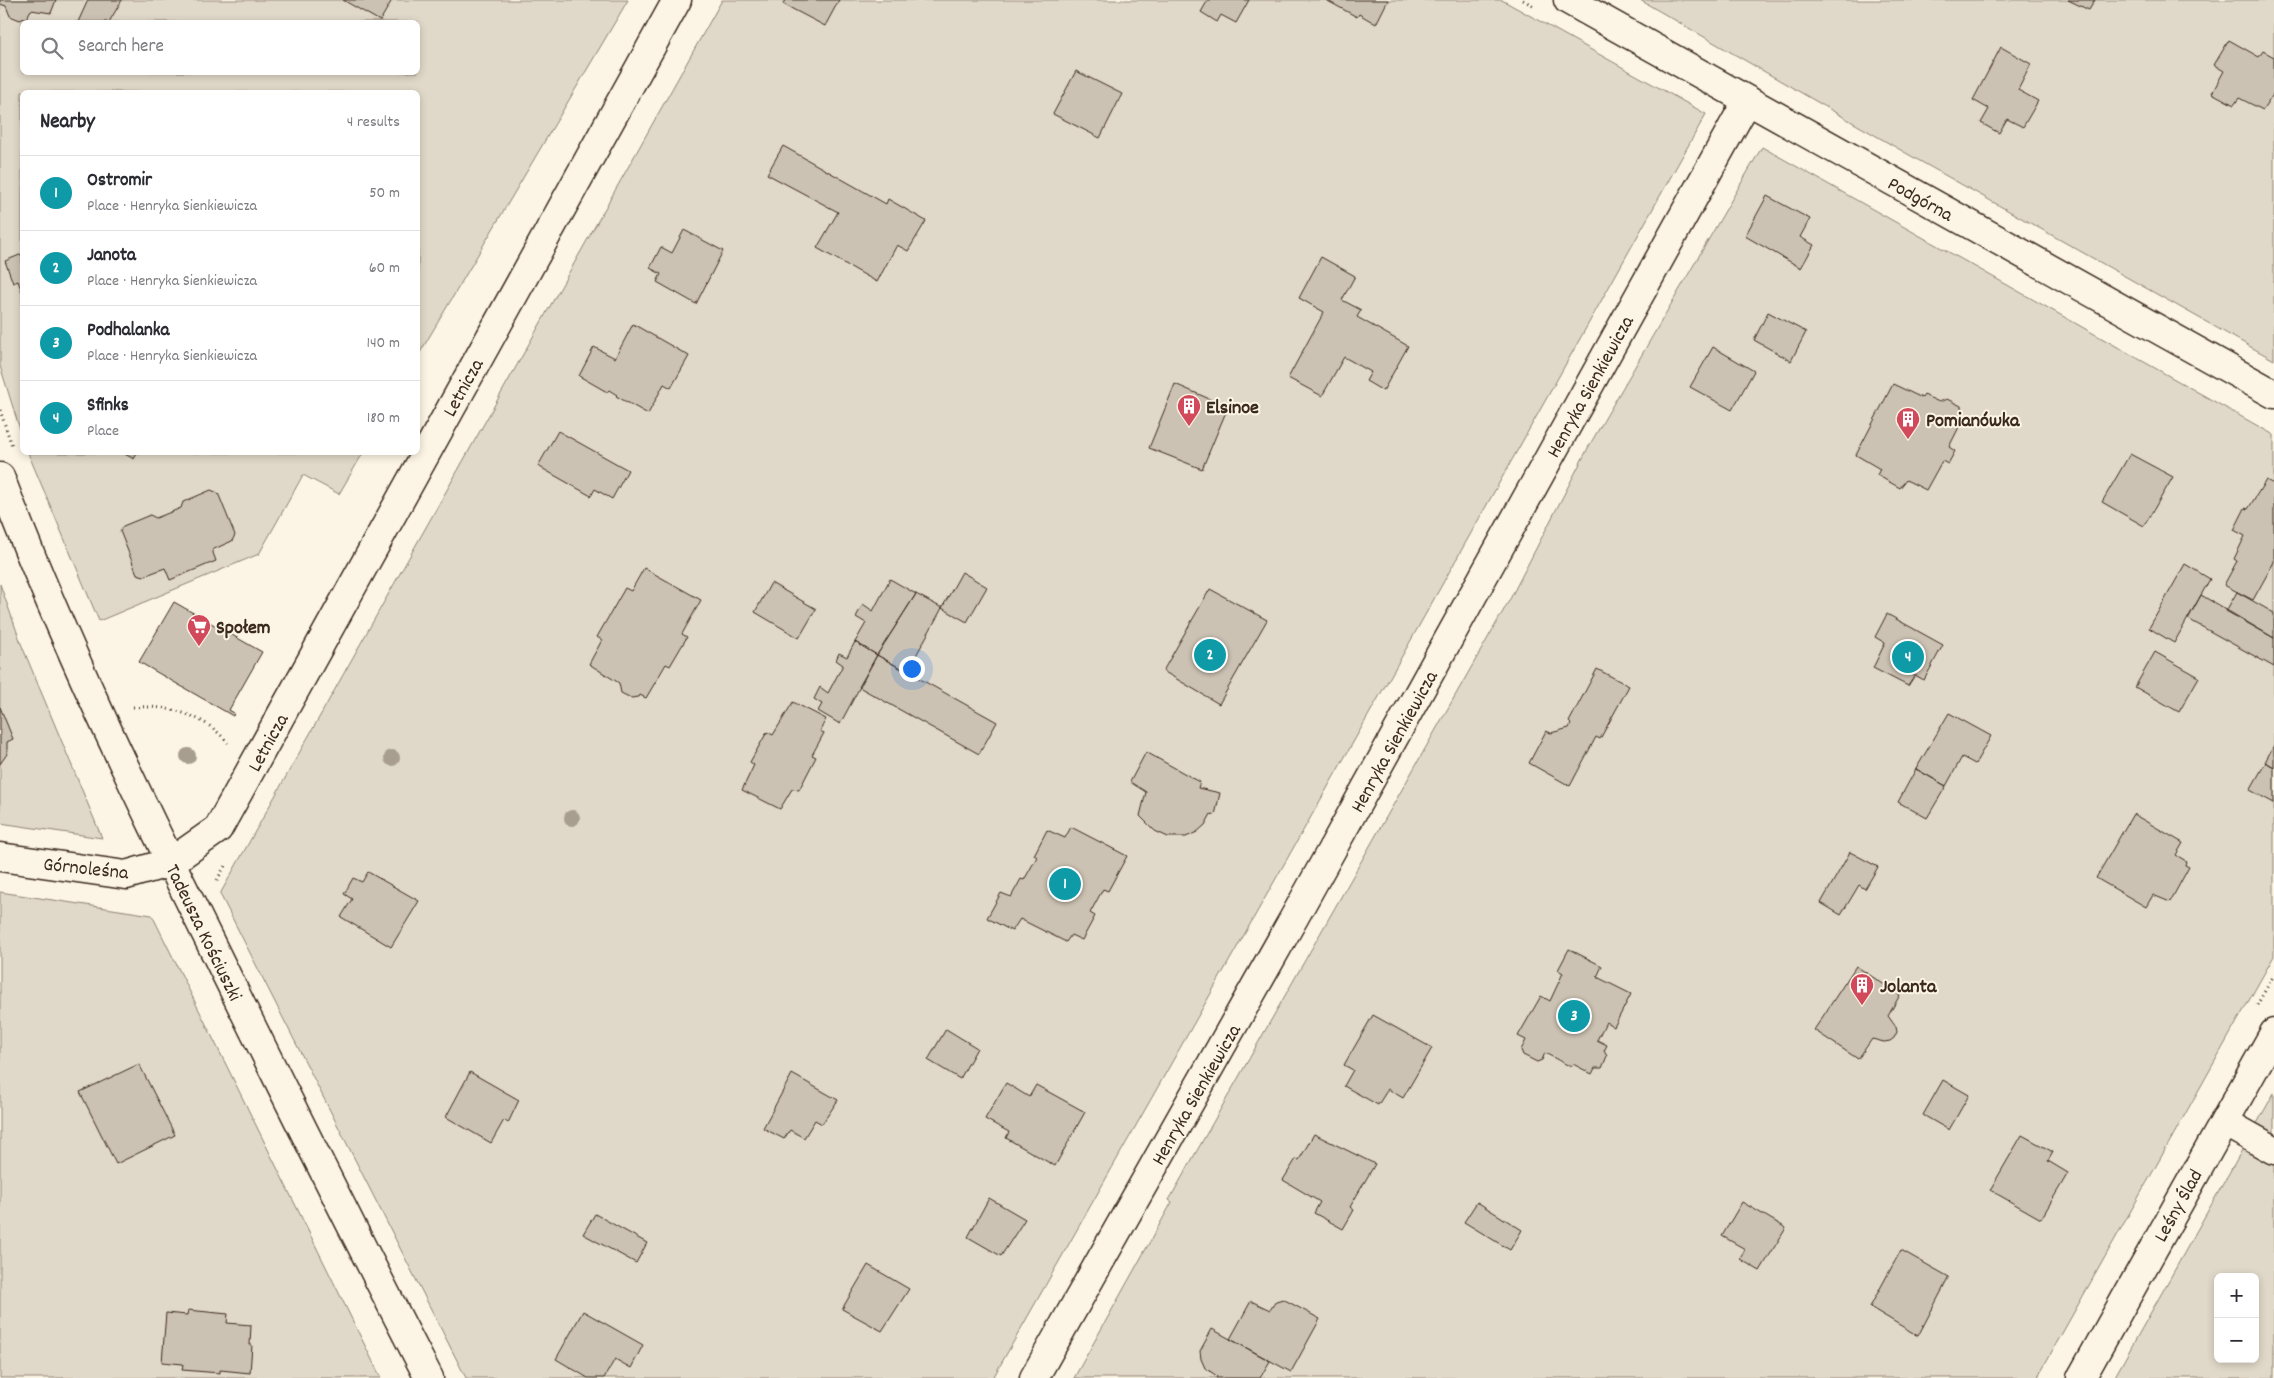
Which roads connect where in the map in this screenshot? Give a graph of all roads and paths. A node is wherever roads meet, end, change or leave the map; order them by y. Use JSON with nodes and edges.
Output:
{"nodes":[{"id":1,"x":677,"y":0,"type":"edge"},
{"id":2,"x":1568,"y":0,"type":"edge"},
{"id":3,"x":1747,"y":101,"type":"junction"},
{"id":4,"x":2274,"y":394,"type":"edge"},
{"id":5,"x":0,"y":477,"type":"edge"},
{"id":6,"x":128,"y":707,"type":"dead end"},
{"id":7,"x":224,"y":751,"type":"dead end"},
{"id":8,"x":0,"y":857,"type":"edge"},
{"id":9,"x":227,"y":861,"type":"dead end"},
{"id":10,"x":171,"y":862,"type":"junction"},
{"id":11,"x":213,"y":887,"type":"dead end"},
{"id":12,"x":2274,"y":1033,"type":"edge"},
{"id":13,"x":2224,"y":1122,"type":"junction"},
{"id":14,"x":2274,"y":1150,"type":"edge"},
{"id":15,"x":429,"y":1378,"type":"edge"},
{"id":16,"x":1034,"y":1378,"type":"edge"},
{"id":17,"x":2081,"y":1378,"type":"edge"}],
"edges":[{"from":1,"to":10,"type":"street","name":"Letnicza"},
{"from":2,"to":3,"type":"street","name":"Podgórna"},
{"from":3,"to":4,"type":"street","name":"Podgórna"},
{"from":3,"to":16,"type":"street","name":"Henryka Sienkiewicza"},
{"from":5,"to":10,"type":"street","name":"Tadeusza Kościuszki"},
{"from":6,"to":7,"type":"path"},
{"from":8,"to":10,"type":"street","name":"Górnoleśna"},
{"from":9,"to":11,"type":"path"},
{"from":10,"to":15,"type":"street","name":"Tadeusza Kościuszki"},
{"from":12,"to":13,"type":"street","name":"Leśny Ślad"},
{"from":13,"to":14,"type":"street"},
{"from":13,"to":17,"type":"street","name":"Leśny Ślad"}]}
